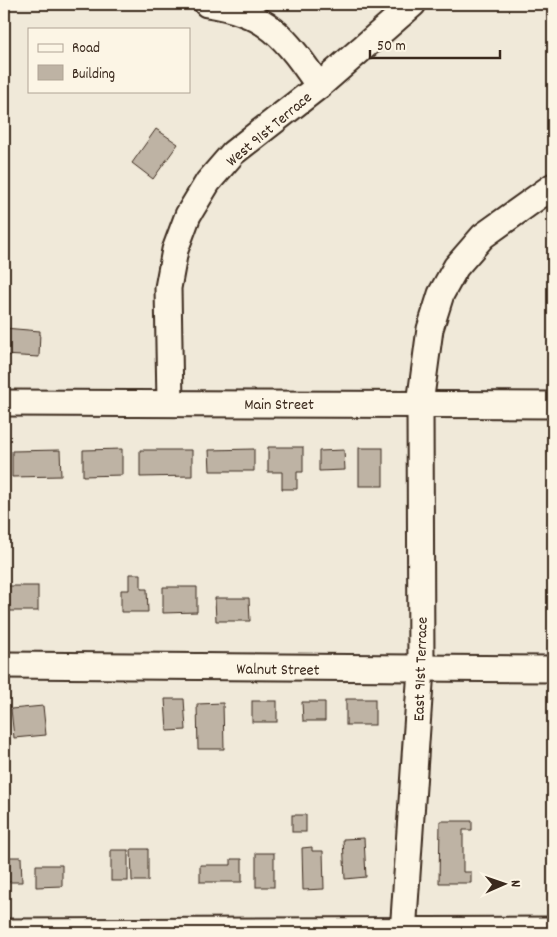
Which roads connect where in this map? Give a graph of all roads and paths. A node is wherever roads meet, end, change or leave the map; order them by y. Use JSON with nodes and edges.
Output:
{"nodes":[{"id":1,"x":207,"y":4,"type":"edge"},
{"id":2,"x":413,"y":4,"type":"edge"},
{"id":3,"x":319,"y":86,"type":"junction"},
{"id":4,"x":553,"y":186,"type":"edge"},
{"id":5,"x":4,"y":403,"type":"edge"},
{"id":6,"x":170,"y":403,"type":"junction"},
{"id":7,"x":420,"y":404,"type":"junction"},
{"id":8,"x":553,"y":404,"type":"edge"},
{"id":9,"x":4,"y":665,"type":"edge"},
{"id":10,"x":421,"y":669,"type":"junction"},
{"id":11,"x":553,"y":669,"type":"edge"},
{"id":12,"x":553,"y":930,"type":"edge"},
{"id":13,"x":403,"y":931,"type":"edge"},
{"id":14,"x":4,"y":932,"type":"edge"}],
"edges":[{"from":1,"to":3,"type":"street"},
{"from":2,"to":3,"type":"street","name":"West 91st Terrace"},
{"from":3,"to":6,"type":"street","name":"West 91st Terrace"},
{"from":4,"to":7,"type":"street","name":"East 91st Terrace"},
{"from":5,"to":6,"type":"street","name":"Main Street"},
{"from":6,"to":7,"type":"street","name":"Main Street"},
{"from":7,"to":8,"type":"street","name":"Main Street"},
{"from":7,"to":10,"type":"street","name":"East 91st Terrace"},
{"from":9,"to":10,"type":"street","name":"Walnut Street"},
{"from":10,"to":11,"type":"street","name":"Walnut Street"},
{"from":10,"to":13,"type":"street","name":"East 91st Terrace"},
{"from":12,"to":13,"type":"street"},
{"from":13,"to":14,"type":"street"}]}
